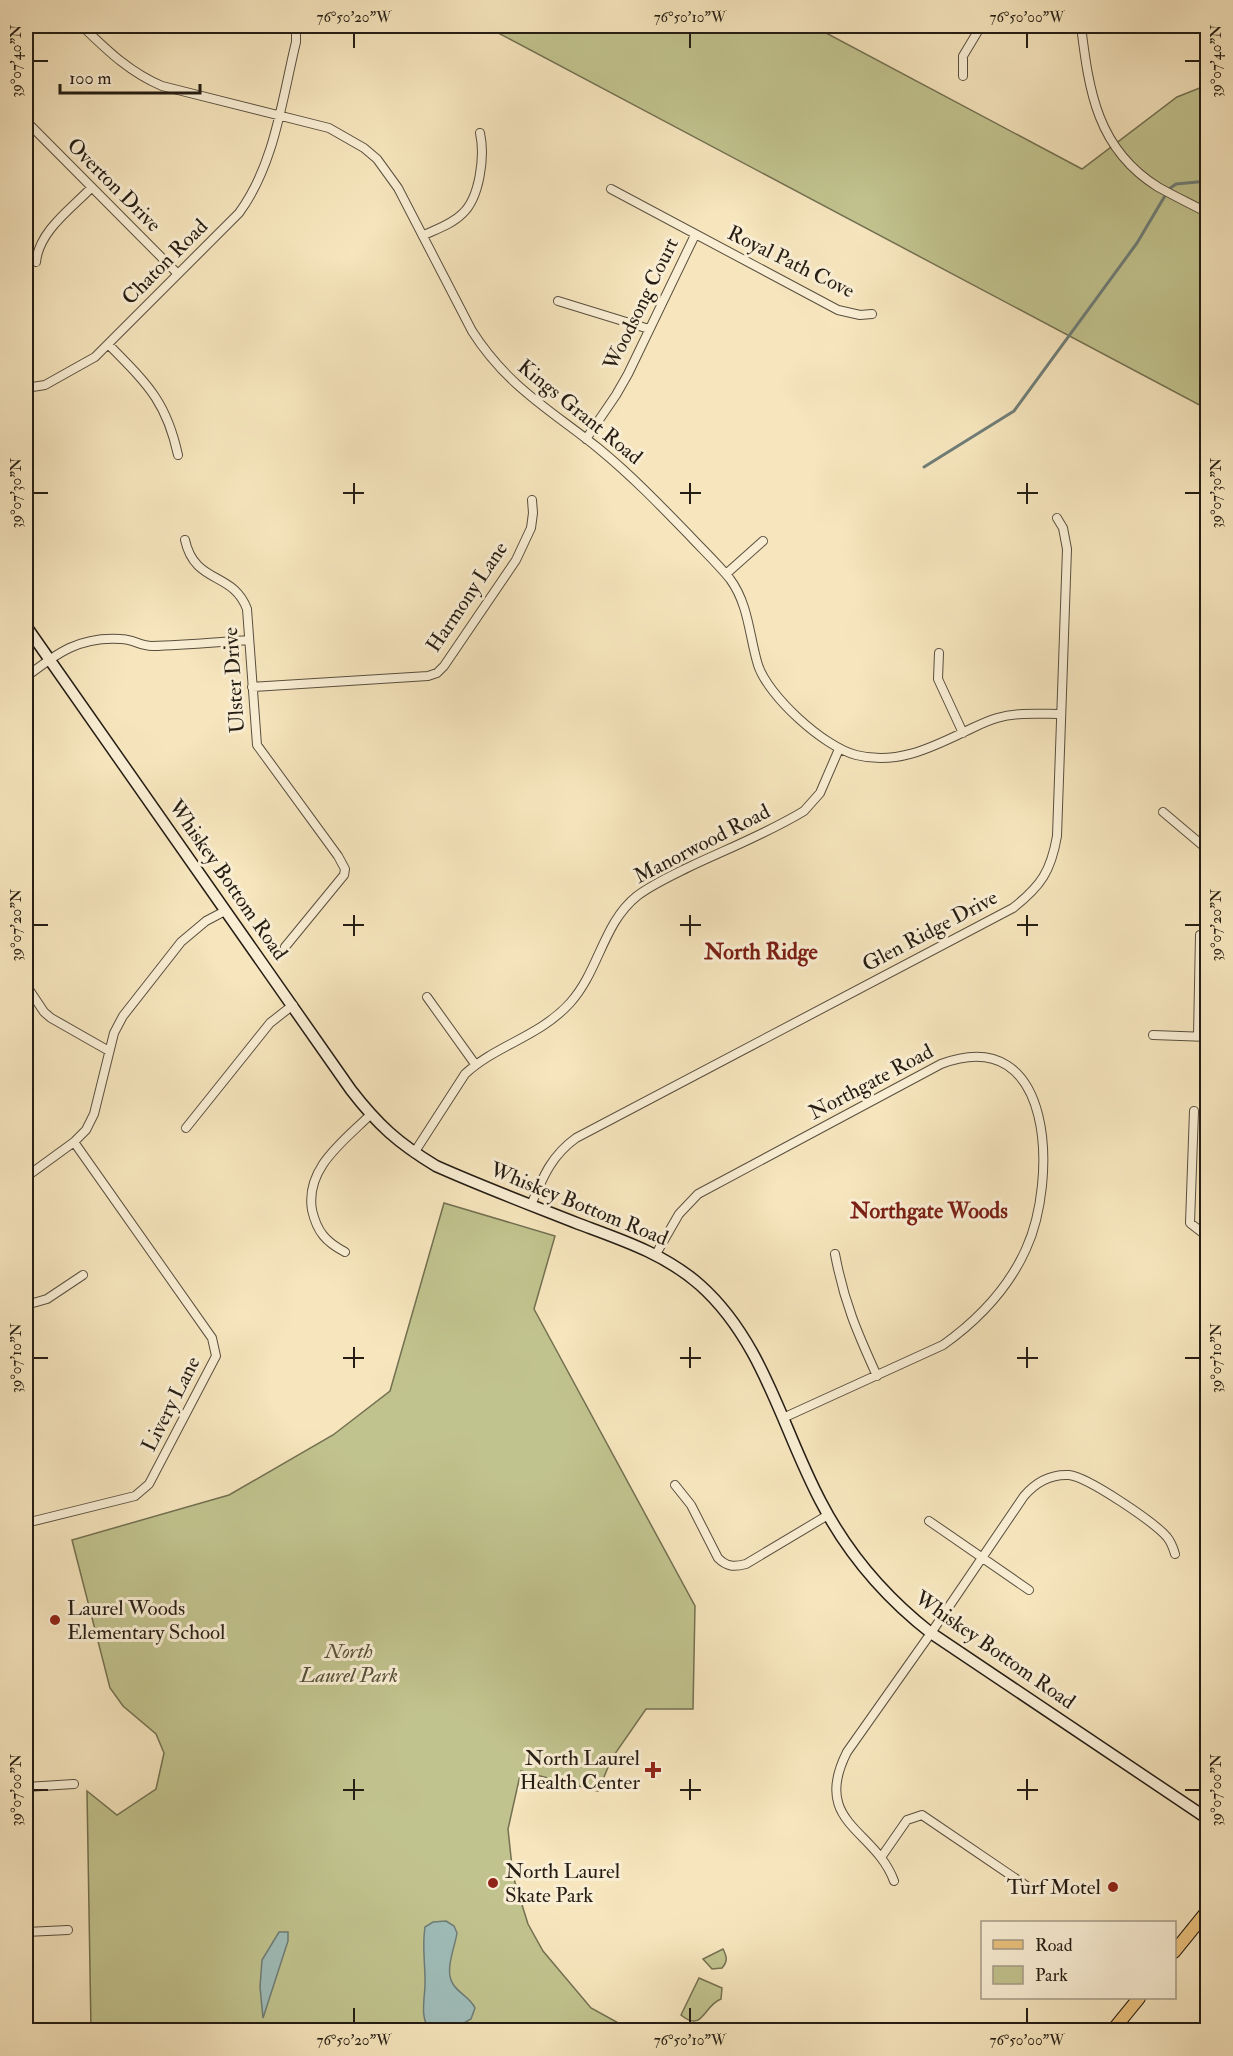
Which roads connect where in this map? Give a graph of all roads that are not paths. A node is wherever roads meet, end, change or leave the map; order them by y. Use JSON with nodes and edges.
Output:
{"nodes":[{"id":1,"x":82,"y":26,"type":"edge"},
{"id":2,"x":296,"y":26,"type":"edge"},
{"id":3,"x":981,"y":26,"type":"edge"},
{"id":4,"x":1081,"y":26,"type":"edge"},
{"id":5,"x":963,"y":76,"type":"dead end"},
{"id":6,"x":278,"y":115,"type":"junction"},
{"id":7,"x":26,"y":121,"type":"edge"},
{"id":8,"x":480,"y":133,"type":"dead end"},
{"id":9,"x":92,"y":188,"type":"junction"},
{"id":10,"x":611,"y":189,"type":"dead end"},
{"id":11,"x":1208,"y":213,"type":"edge"},
{"id":12,"x":695,"y":235,"type":"junction"},
{"id":13,"x":424,"y":236,"type":"junction"},
{"id":14,"x":36,"y":262,"type":"dead end"},
{"id":15,"x":178,"y":274,"type":"junction"},
{"id":16,"x":558,"y":301,"type":"dead end"},
{"id":17,"x":872,"y":314,"type":"dead end"},
{"id":18,"x":649,"y":329,"type":"junction"},
{"id":19,"x":109,"y":345,"type":"junction"},
{"id":20,"x":26,"y":388,"type":"edge"},
{"id":21,"x":586,"y":439,"type":"junction"},
{"id":22,"x":178,"y":455,"type":"dead end"},
{"id":23,"x":532,"y":500,"type":"dead end"},
{"id":24,"x":1056,"y":518,"type":"dead end"},
{"id":25,"x":185,"y":540,"type":"dead end"},
{"id":26,"x":763,"y":541,"type":"dead end"},
{"id":27,"x":726,"y":574,"type":"junction"},
{"id":28,"x":26,"y":626,"type":"edge"},
{"id":29,"x":249,"y":640,"type":"junction"},
{"id":30,"x":939,"y":653,"type":"dead end"},
{"id":31,"x":50,"y":659,"type":"junction"},
{"id":32,"x":26,"y":677,"type":"edge"},
{"id":33,"x":252,"y":687,"type":"junction"},
{"id":34,"x":1061,"y":714,"type":"junction"},
{"id":35,"x":963,"y":733,"type":"junction"},
{"id":36,"x":839,"y":749,"type":"junction"},
{"id":37,"x":1163,"y":812,"type":"dead end"},
{"id":38,"x":1208,"y":850,"type":"edge"},
{"id":39,"x":225,"y":911,"type":"junction"},
{"id":40,"x":1208,"y":934,"type":"edge"},
{"id":41,"x":285,"y":947,"type":"dead end"},
{"id":42,"x":26,"y":985,"type":"edge"},
{"id":43,"x":427,"y":997,"type":"dead end"},
{"id":44,"x":293,"y":1005,"type":"junction"},
{"id":45,"x":1153,"y":1035,"type":"dead end"},
{"id":46,"x":1197,"y":1036,"type":"junction"},
{"id":47,"x":1208,"y":1036,"type":"edge"},
{"id":48,"x":109,"y":1051,"type":"junction"},
{"id":49,"x":475,"y":1064,"type":"junction"},
{"id":50,"x":1194,"y":1111,"type":"dead end"},
{"id":51,"x":370,"y":1115,"type":"junction"},
{"id":52,"x":186,"y":1128,"type":"dead end"},
{"id":53,"x":74,"y":1142,"type":"junction"},
{"id":54,"x":414,"y":1153,"type":"junction"},
{"id":55,"x":26,"y":1177,"type":"edge"},
{"id":56,"x":531,"y":1205,"type":"junction"},
{"id":57,"x":1208,"y":1237,"type":"edge"},
{"id":58,"x":345,"y":1252,"type":"dead end"},
{"id":59,"x":656,"y":1254,"type":"junction"},
{"id":60,"x":835,"y":1254,"type":"dead end"},
{"id":61,"x":82,"y":1275,"type":"dead end"},
{"id":62,"x":26,"y":1305,"type":"edge"},
{"id":63,"x":878,"y":1376,"type":"junction"},
{"id":64,"x":783,"y":1418,"type":"junction"},
{"id":65,"x":675,"y":1485,"type":"dead end"},
{"id":66,"x":828,"y":1515,"type":"junction"},
{"id":67,"x":929,"y":1521,"type":"dead end"},
{"id":68,"x":26,"y":1523,"type":"edge"},
{"id":69,"x":1175,"y":1554,"type":"dead end"},
{"id":70,"x":982,"y":1558,"type":"junction"},
{"id":71,"x":1029,"y":1590,"type":"dead end"},
{"id":72,"x":931,"y":1633,"type":"junction"},
{"id":73,"x":74,"y":1785,"type":"dead end"},
{"id":74,"x":26,"y":1787,"type":"edge"},
{"id":75,"x":1208,"y":1819,"type":"edge"},
{"id":76,"x":882,"y":1856,"type":"junction"},
{"id":77,"x":894,"y":1881,"type":"dead end"},
{"id":78,"x":1031,"y":1889,"type":"dead end"},
{"id":79,"x":1208,"y":1910,"type":"edge"},
{"id":80,"x":68,"y":1930,"type":"dead end"},
{"id":81,"x":26,"y":1932,"type":"edge"},
{"id":82,"x":1176,"y":1950,"type":"edge"},
{"id":83,"x":1138,"y":1999,"type":"edge"},
{"id":84,"x":1113,"y":2031,"type":"edge"}],
"edges":[{"from":1,"to":6,"type":"street","name":"Kings Grant Road"},
{"from":2,"to":6,"type":"street","name":"Chaton Road"},
{"from":3,"to":5,"type":"street"},
{"from":4,"to":11,"type":"street"},
{"from":6,"to":13,"type":"street","name":"Kings Grant Road"},
{"from":6,"to":15,"type":"street","name":"Chaton Road"},
{"from":7,"to":9,"type":"street","name":"Overton Drive"},
{"from":8,"to":13,"type":"street"},
{"from":9,"to":14,"type":"street"},
{"from":9,"to":15,"type":"street","name":"Overton Drive"},
{"from":10,"to":12,"type":"street","name":"Woodsong Court"},
{"from":12,"to":17,"type":"street","name":"Royal Path Cove"},
{"from":12,"to":18,"type":"street","name":"Woodsong Court"},
{"from":13,"to":21,"type":"street","name":"Kings Grant Road"},
{"from":15,"to":19,"type":"street","name":"Chaton Road"},
{"from":16,"to":18,"type":"street"},
{"from":18,"to":21,"type":"street","name":"Woodsong Court"},
{"from":19,"to":20,"type":"street","name":"Chaton Road"},
{"from":19,"to":22,"type":"street"},
{"from":21,"to":27,"type":"street","name":"Kings Grant Road"},
{"from":23,"to":33,"type":"street","name":"Harmony Lane"},
{"from":24,"to":34,"type":"street","name":"Glen Ridge Drive"},
{"from":25,"to":29,"type":"street","name":"Ulster Drive"},
{"from":26,"to":27,"type":"street"},
{"from":27,"to":36,"type":"street","name":"Kings Grant Road"},
{"from":28,"to":31,"type":"street","name":"Whiskey Bottom Road"},
{"from":29,"to":31,"type":"street"},
{"from":29,"to":33,"type":"street","name":"Ulster Drive"},
{"from":30,"to":35,"type":"street"},
{"from":31,"to":32,"type":"street"},
{"from":31,"to":39,"type":"street","name":"Whiskey Bottom Road"},
{"from":33,"to":41,"type":"street","name":"Ulster Drive"},
{"from":34,"to":35,"type":"street","name":"Kings Grant Road"},
{"from":34,"to":56,"type":"street","name":"Glen Ridge Drive"},
{"from":35,"to":36,"type":"street","name":"Kings Grant Road"},
{"from":36,"to":49,"type":"street","name":"Manorwood Road"},
{"from":37,"to":38,"type":"street"},
{"from":39,"to":44,"type":"street","name":"Whiskey Bottom Road"},
{"from":39,"to":48,"type":"street"},
{"from":40,"to":46,"type":"street"},
{"from":42,"to":48,"type":"street"},
{"from":43,"to":49,"type":"street"},
{"from":44,"to":51,"type":"street","name":"Whiskey Bottom Road"},
{"from":44,"to":52,"type":"street"},
{"from":45,"to":46,"type":"street"},
{"from":46,"to":47,"type":"street"},
{"from":48,"to":53,"type":"street"},
{"from":49,"to":54,"type":"street","name":"Manorwood Road"},
{"from":50,"to":57,"type":"street"},
{"from":51,"to":54,"type":"street","name":"Whiskey Bottom Road"},
{"from":51,"to":58,"type":"street"},
{"from":53,"to":55,"type":"street"},
{"from":53,"to":68,"type":"street","name":"Livery Lane"},
{"from":54,"to":56,"type":"street","name":"Whiskey Bottom Road"},
{"from":56,"to":59,"type":"street","name":"Whiskey Bottom Road"},
{"from":59,"to":63,"type":"street","name":"Northgate Road"},
{"from":59,"to":64,"type":"street","name":"Whiskey Bottom Road"},
{"from":60,"to":63,"type":"street"},
{"from":61,"to":62,"type":"street"},
{"from":63,"to":64,"type":"street","name":"Northgate Road"},
{"from":64,"to":66,"type":"street","name":"Whiskey Bottom Road"},
{"from":65,"to":66,"type":"street"},
{"from":66,"to":72,"type":"street","name":"Whiskey Bottom Road"},
{"from":67,"to":70,"type":"street"},
{"from":69,"to":70,"type":"street"},
{"from":70,"to":71,"type":"street"},
{"from":70,"to":72,"type":"street"},
{"from":72,"to":75,"type":"street","name":"Whiskey Bottom Road"},
{"from":72,"to":76,"type":"street"},
{"from":73,"to":74,"type":"street"},
{"from":76,"to":77,"type":"street"},
{"from":76,"to":78,"type":"street"},
{"from":79,"to":82,"type":"main road"},
{"from":80,"to":81,"type":"street"},
{"from":83,"to":84,"type":"main road"}]}
